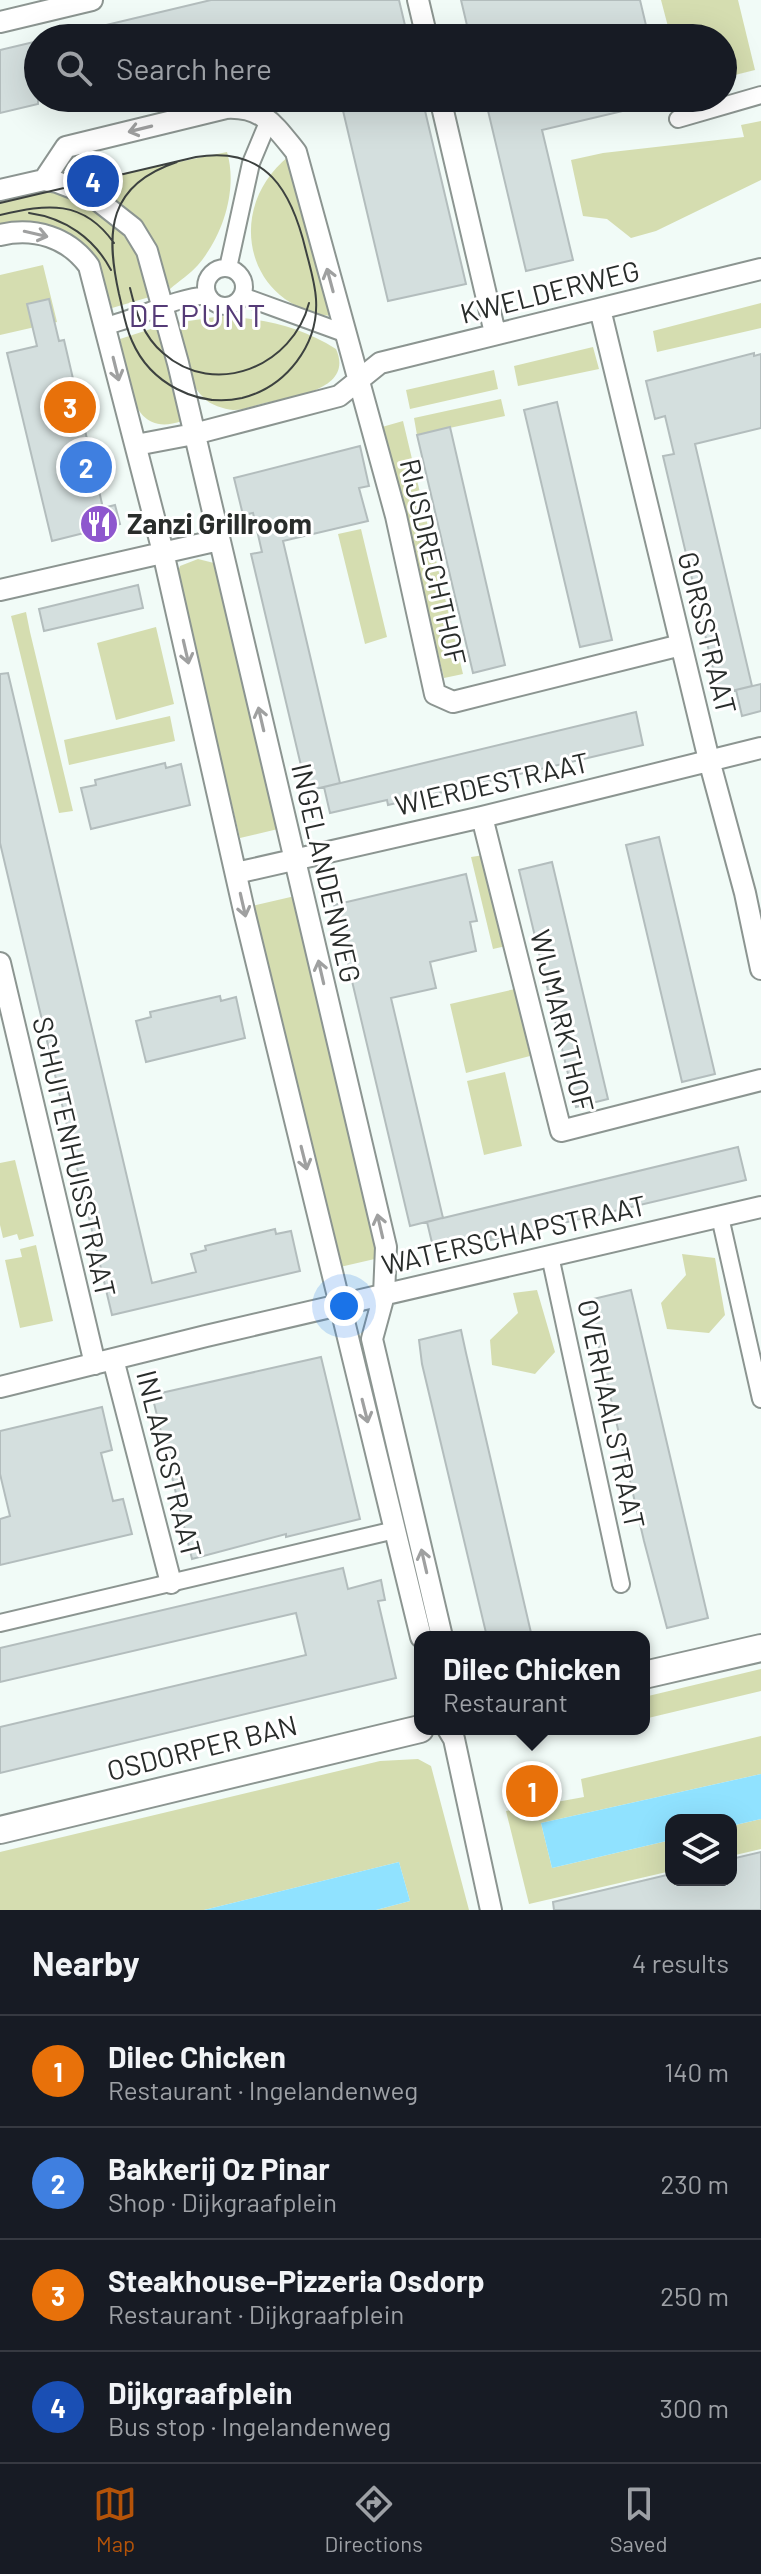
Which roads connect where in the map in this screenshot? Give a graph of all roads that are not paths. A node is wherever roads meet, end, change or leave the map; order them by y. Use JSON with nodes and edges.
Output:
{"nodes":[{"id":1,"x":92,"y":0,"type":"edge"},
{"id":2,"x":418,"y":0,"type":"edge"},
{"id":3,"x":0,"y":22,"type":"edge"},
{"id":4,"x":424,"y":24,"type":"edge"},
{"id":5,"x":761,"y":95,"type":"edge"},
{"id":6,"x":737,"y":102,"type":"edge"},
{"id":7,"x":210,"y":112,"type":"edge"},
{"id":8,"x":257,"y":112,"type":"edge"},
{"id":9,"x":443,"y":112,"type":"edge"},
{"id":10,"x":702,"y":112,"type":"edge"},
{"id":11,"x":678,"y":119,"type":"dead end"},
{"id":12,"x":269,"y":120,"type":"junction"},
{"id":13,"x":44,"y":180,"type":"junction"},
{"id":14,"x":0,"y":190,"type":"edge"},
{"id":15,"x":0,"y":235,"type":"edge"},
{"id":16,"x":228,"y":268,"type":"junction"},
{"id":17,"x":761,"y":269,"type":"edge"},
{"id":18,"x":208,"y":295,"type":"junction"},
{"id":19,"x":242,"y":296,"type":"junction"},
{"id":20,"x":163,"y":307,"type":"junction"},
{"id":21,"x":600,"y":309,"type":"junction"},
{"id":22,"x":105,"y":326,"type":"junction"},
{"id":23,"x":344,"y":333,"type":"junction"},
{"id":24,"x":495,"y":333,"type":"junction"},
{"id":25,"x":358,"y":382,"type":"junction"},
{"id":26,"x":194,"y":434,"type":"junction"},
{"id":27,"x":136,"y":445,"type":"junction"},
{"id":28,"x":219,"y":540,"type":"junction"},
{"id":29,"x":163,"y":552,"type":"junction"},
{"id":30,"x":0,"y":590,"type":"edge"},
{"id":31,"x":681,"y":645,"type":"junction"},
{"id":32,"x":761,"y":748,"type":"edge"},
{"id":33,"x":709,"y":760,"type":"junction"},
{"id":34,"x":482,"y":817,"type":"junction"},
{"id":35,"x":294,"y":859,"type":"junction"},
{"id":36,"x":236,"y":873,"type":"junction"},
{"id":37,"x":0,"y":963,"type":"edge"},
{"id":38,"x":761,"y":969,"type":"edge"},
{"id":39,"x":761,"y":1080,"type":"edge"},
{"id":40,"x":761,"y":1207,"type":"edge"},
{"id":41,"x":720,"y":1217,"type":"junction"},
{"id":42,"x":550,"y":1256,"type":"junction"},
{"id":43,"x":384,"y":1295,"type":"junction"},
{"id":44,"x":340,"y":1305,"type":"junction"},
{"id":45,"x":104,"y":1362,"type":"junction"},
{"id":46,"x":0,"y":1387,"type":"edge"},
{"id":47,"x":761,"y":1399,"type":"edge"},
{"id":48,"x":395,"y":1530,"type":"junction"},
{"id":49,"x":171,"y":1583,"type":"junction"},
{"id":50,"x":621,"y":1584,"type":"dead end"},
{"id":51,"x":0,"y":1623,"type":"edge"},
{"id":52,"x":420,"y":1631,"type":"edge"},
{"id":53,"x":441,"y":1631,"type":"edge"},
{"id":54,"x":761,"y":1648,"type":"edge"},
{"id":55,"x":650,"y":1674,"type":"edge"},
{"id":56,"x":414,"y":1730,"type":"edge"},
{"id":57,"x":454,"y":1735,"type":"edge"},
{"id":58,"x":0,"y":1830,"type":"edge"},
{"id":59,"x":491,"y":1910,"type":"edge"}],
"edges":[{"from":1,"to":3,"type":"street"},
{"from":2,"to":4,"type":"street"},
{"from":5,"to":6,"type":"street"},
{"from":7,"to":13,"type":"street","one_way":true},
{"from":12,"to":8,"type":"street","one_way":true},
{"from":9,"to":24,"type":"street"},
{"from":10,"to":11,"type":"street"},
{"from":12,"to":16,"type":"street"},
{"from":23,"to":12,"type":"street","one_way":true},
{"from":13,"to":14,"type":"street"},
{"from":13,"to":20,"type":"street","name":"INGELANDENWEG"},
{"from":15,"to":22,"type":"street","one_way":true},
{"from":16,"to":18,"type":"street"},
{"from":16,"to":19,"type":"street"},
{"from":17,"to":21,"type":"street","name":"KWELDERWEG"},
{"from":18,"to":19,"type":"street"},
{"from":18,"to":20,"type":"street"},
{"from":19,"to":23,"type":"street"},
{"from":20,"to":22,"type":"street"},
{"from":20,"to":26,"type":"street","name":"INGELANDENWEG"},
{"from":21,"to":24,"type":"street","name":"KWELDERWEG"},
{"from":21,"to":31,"type":"street","name":"GORSSTRAAT"},
{"from":22,"to":27,"type":"street","one_way":true},
{"from":23,"to":25,"type":"street"},
{"from":24,"to":25,"type":"street","name":"KWELDERWEG"},
{"from":25,"to":26,"type":"street","name":"KWELDERWEG"},
{"from":25,"to":31,"type":"street","name":"RIJSDRECHTHOF"},
{"from":26,"to":27,"type":"street","name":"KWELDERWEG"},
{"from":26,"to":28,"type":"street","name":"INGELANDENWEG"},
{"from":27,"to":29,"type":"street"},
{"from":28,"to":29,"type":"street"},
{"from":35,"to":28,"type":"street","name":"INGELANDENWEG","one_way":true},
{"from":29,"to":30,"type":"street"},
{"from":29,"to":36,"type":"street","one_way":true},
{"from":31,"to":33,"type":"street","name":"GORSSTRAAT"},
{"from":32,"to":33,"type":"street","name":"WIERDESTRAAT"},
{"from":33,"to":34,"type":"street","name":"WIERDESTRAAT"},
{"from":33,"to":38,"type":"street","name":"GORSSTRAAT"},
{"from":34,"to":35,"type":"street","name":"WIERDESTRAAT"},
{"from":34,"to":39,"type":"street","name":"WIJMARKTHOF"},
{"from":35,"to":36,"type":"street","name":"WIERDESTRAAT"},
{"from":43,"to":35,"type":"street","name":"INGELANDENWEG","one_way":true},
{"from":36,"to":44,"type":"street","one_way":true},
{"from":37,"to":45,"type":"street","name":"SCHUITENHUISSTRAAT"},
{"from":40,"to":41,"type":"street","name":"WATERSCHAPSTRAAT"},
{"from":41,"to":42,"type":"street","name":"WATERSCHAPSTRAAT"},
{"from":41,"to":47,"type":"street"},
{"from":42,"to":43,"type":"street","name":"WATERSCHAPSTRAAT"},
{"from":42,"to":50,"type":"street","name":"OVERHAALSTRAAT"},
{"from":43,"to":44,"type":"street","name":"WATERSCHAPSTRAAT"},
{"from":53,"to":43,"type":"street","name":"INGELANDENWEG","one_way":true},
{"from":44,"to":45,"type":"street","name":"WATERSCHAPSTRAAT"},
{"from":44,"to":48,"type":"street","one_way":true},
{"from":45,"to":46,"type":"street","name":"WATERSCHAPSTRAAT"},
{"from":45,"to":49,"type":"street","name":"INLAAGSTRAAT"},
{"from":48,"to":49,"type":"street"},
{"from":48,"to":52,"type":"street"},
{"from":49,"to":51,"type":"street"},
{"from":54,"to":55,"type":"street"},
{"from":56,"to":58,"type":"street","name":"OSDORPER BAN"},
{"from":57,"to":59,"type":"street"}]}
